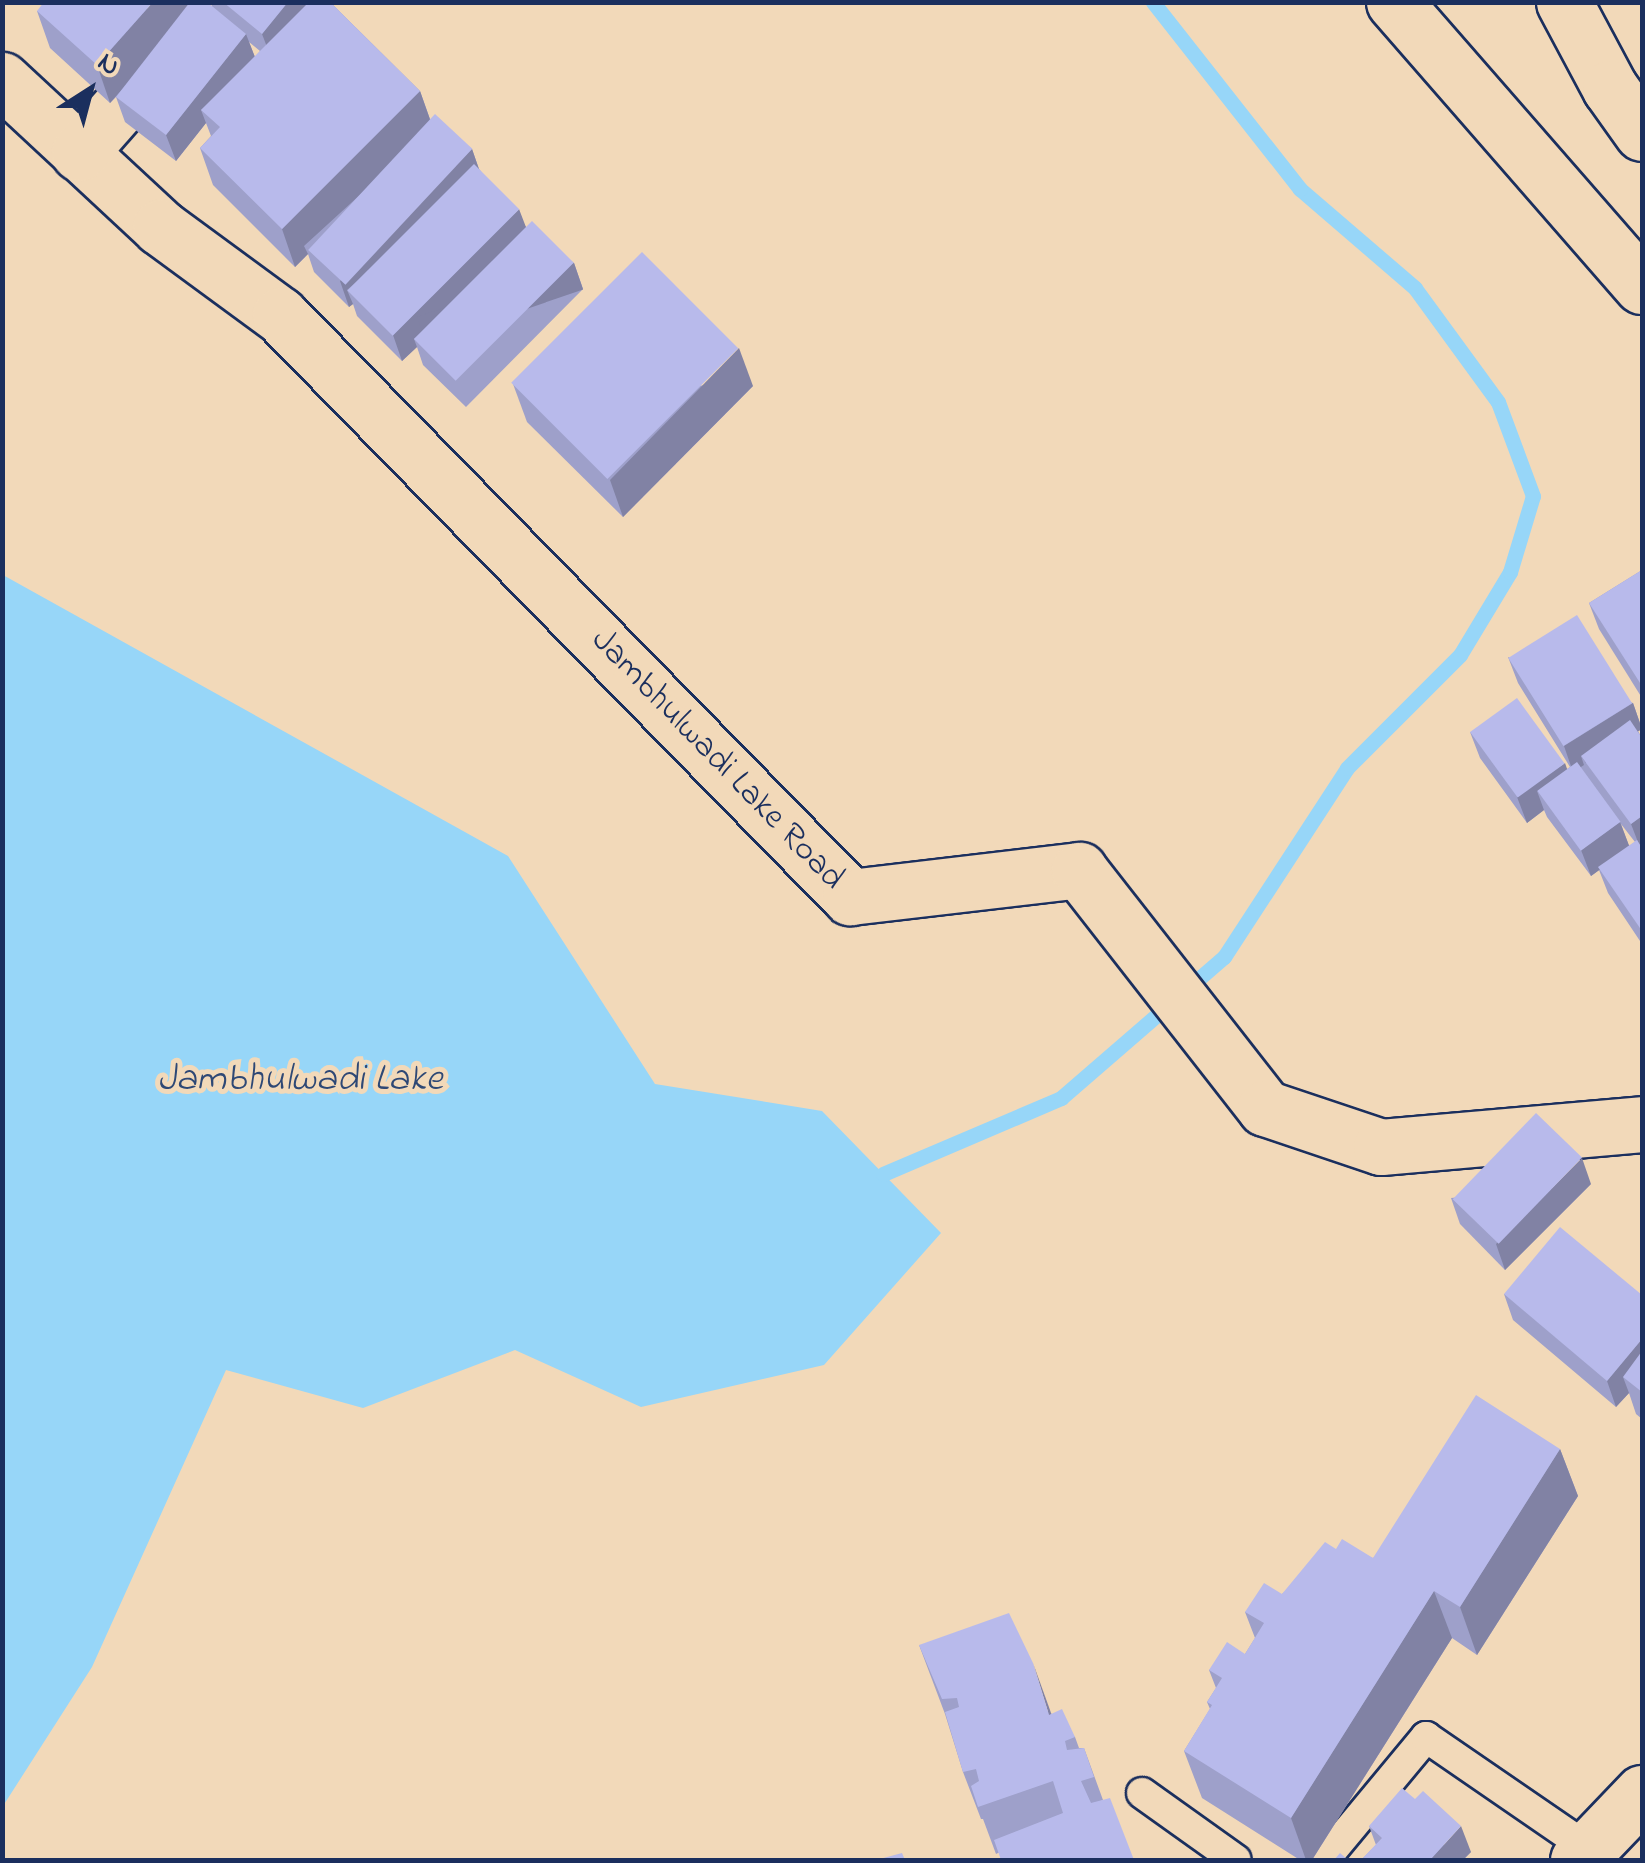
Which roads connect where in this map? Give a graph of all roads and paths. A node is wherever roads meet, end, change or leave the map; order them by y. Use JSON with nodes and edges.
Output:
{"nodes":[{"id":1,"x":211,"y":2,"type":"edge"},
{"id":2,"x":1394,"y":2,"type":"edge"},
{"id":3,"x":1564,"y":2,"type":"edge"},
{"id":4,"x":2,"y":80,"type":"edge"},
{"id":5,"x":1642,"y":133,"type":"edge"},
{"id":6,"x":79,"y":152,"type":"junction"},
{"id":7,"x":1642,"y":286,"type":"edge"},
{"id":8,"x":1642,"y":1124,"type":"edge"},
{"id":9,"x":1142,"y":1793,"type":"dead end"},
{"id":10,"x":1642,"y":1794,"type":"edge"},
{"id":11,"x":1583,"y":1855,"type":"edge"},
{"id":12,"x":1236,"y":1860,"type":"edge"},
{"id":13,"x":1324,"y":1860,"type":"edge"}],
"edges":[{"from":1,"to":6,"type":"street"},
{"from":2,"to":7,"type":"street"},
{"from":3,"to":5,"type":"street"},
{"from":4,"to":6,"type":"street","name":"Jambhulwadi Lake Road"},
{"from":6,"to":8,"type":"street","name":"Jambhulwadi Lake Road"},
{"from":9,"to":12,"type":"lane"},
{"from":10,"to":11,"type":"street"},
{"from":11,"to":13,"type":"lane"}]}
